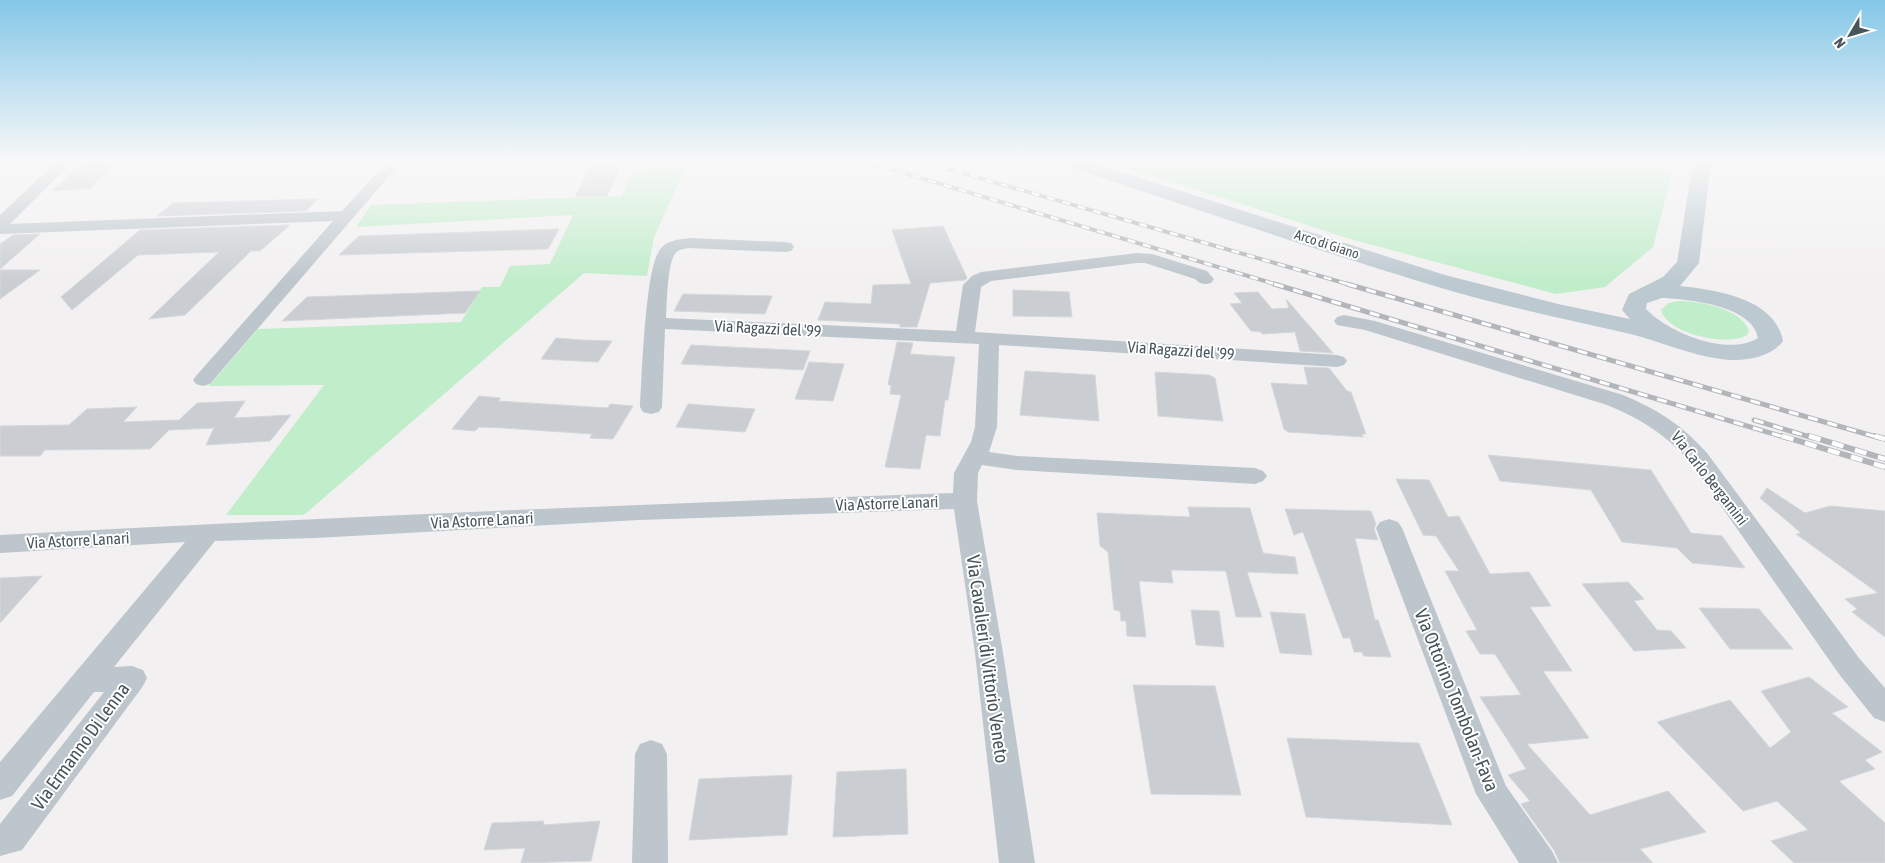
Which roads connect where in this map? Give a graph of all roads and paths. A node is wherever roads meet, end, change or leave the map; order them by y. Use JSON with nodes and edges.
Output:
{"nodes":[{"id":1,"x":23,"y":202,"type":"edge"},
{"id":2,"x":359,"y":202,"type":"edge"},
{"id":3,"x":1199,"y":202,"type":"edge"},
{"id":4,"x":1696,"y":202,"type":"edge"},
{"id":5,"x":347,"y":216,"type":"junction"},
{"id":6,"x":0,"y":224,"type":"edge"},
{"id":7,"x":0,"y":229,"type":"edge"},
{"id":8,"x":785,"y":247,"type":"dead end"},
{"id":9,"x":1688,"y":263,"type":"junction"},
{"id":10,"x":1205,"y":279,"type":"dead end"},
{"id":11,"x":1642,"y":298,"type":"junction"},
{"id":12,"x":1527,"y":302,"type":"junction"},
{"id":13,"x":1729,"y":303,"type":"junction"},
{"id":14,"x":1344,"y":321,"type":"dead end"},
{"id":15,"x":656,"y":323,"type":"junction"},
{"id":16,"x":977,"y":338,"type":"junction"},
{"id":17,"x":1672,"y":338,"type":"junction"},
{"id":18,"x":1338,"y":361,"type":"dead end"},
{"id":19,"x":203,"y":380,"type":"dead end"},
{"id":20,"x":651,"y":407,"type":"dead end"},
{"id":21,"x":974,"y":457,"type":"junction"},
{"id":22,"x":1256,"y":476,"type":"dead end"},
{"id":23,"x":965,"y":501,"type":"junction"},
{"id":24,"x":1389,"y":528,"type":"dead end"},
{"id":25,"x":208,"y":532,"type":"junction"},
{"id":26,"x":0,"y":544,"type":"edge"},
{"id":27,"x":87,"y":681,"type":"junction"},
{"id":28,"x":1885,"y":709,"type":"edge"},
{"id":29,"x":651,"y":754,"type":"dead end"},
{"id":30,"x":0,"y":786,"type":"edge"},
{"id":31,"x":0,"y":840,"type":"edge"},
{"id":32,"x":650,"y":863,"type":"edge"},
{"id":33,"x":1017,"y":863,"type":"edge"},
{"id":34,"x":1540,"y":863,"type":"edge"}],
"edges":[{"from":1,"to":6,"type":"street"},
{"from":2,"to":5,"type":"street"},
{"from":3,"to":12,"type":"main road","name":"Arco di Giano"},
{"from":4,"to":9,"type":"main road"},
{"from":5,"to":7,"type":"street"},
{"from":5,"to":19,"type":"street"},
{"from":8,"to":15,"type":"street"},
{"from":9,"to":11,"type":"main road","name":"Arco di Giano"},
{"from":9,"to":13,"type":"main road"},
{"from":10,"to":16,"type":"street"},
{"from":11,"to":12,"type":"main road","name":"Arco di Giano"},
{"from":11,"to":13,"type":"main road"},
{"from":11,"to":17,"type":"main road"},
{"from":12,"to":17,"type":"main road","name":"Arco di Giano"},
{"from":13,"to":17,"type":"main road"},
{"from":14,"to":28,"type":"street","name":"Via Carlo Bergamini"},
{"from":15,"to":16,"type":"street","name":"Via Ragazzi del '99"},
{"from":15,"to":20,"type":"street"},
{"from":16,"to":18,"type":"street","name":"Via Ragazzi del '99"},
{"from":16,"to":21,"type":"street","name":"Via Cavalieri di Vittorio Veneto"},
{"from":21,"to":22,"type":"street"},
{"from":21,"to":23,"type":"street","name":"Via Cavalieri di Vittorio Veneto"},
{"from":23,"to":25,"type":"street","name":"Via Astorre Lanari"},
{"from":23,"to":33,"type":"street","name":"Via Cavalieri di Vittorio Veneto"},
{"from":24,"to":34,"type":"street","name":"Via Ottorino Tombolan-Fava"},
{"from":25,"to":26,"type":"street","name":"Via Astorre Lanari"},
{"from":25,"to":27,"type":"street","name":"Via Ermanno Di Lenna"},
{"from":27,"to":30,"type":"street","name":"Via Ermanno Di Lenna"},
{"from":27,"to":31,"type":"street","name":"Via Ermanno Di Lenna"},
{"from":29,"to":32,"type":"street"}]}
